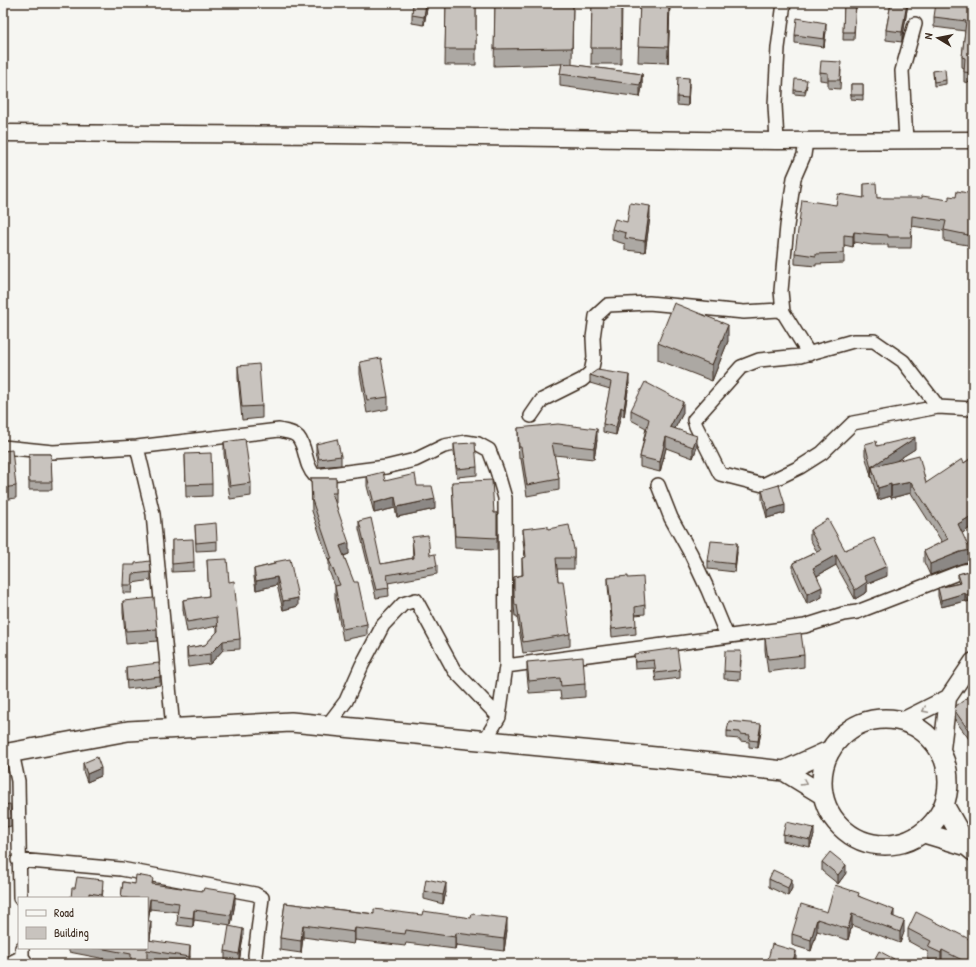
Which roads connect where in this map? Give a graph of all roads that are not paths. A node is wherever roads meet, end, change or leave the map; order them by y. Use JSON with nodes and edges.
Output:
{"nodes":[{"id":1,"x":784,"y":3,"type":"edge"},
{"id":2,"x":915,"y":24,"type":"dead end"},
{"id":3,"x":3,"y":133,"type":"edge"},
{"id":4,"x":906,"y":140,"type":"junction"},
{"id":5,"x":973,"y":140,"type":"edge"},
{"id":6,"x":777,"y":141,"type":"junction"},
{"id":7,"x":806,"y":141,"type":"junction"},
{"id":8,"x":783,"y":312,"type":"junction"},
{"id":9,"x":809,"y":354,"type":"junction"},
{"id":10,"x":938,"y":407,"type":"junction"},
{"id":11,"x":973,"y":409,"type":"edge"},
{"id":12,"x":531,"y":416,"type":"dead end"},
{"id":13,"x":3,"y":447,"type":"edge"},
{"id":14,"x":137,"y":447,"type":"junction"},
{"id":15,"x":658,"y":485,"type":"dead end"},
{"id":16,"x":973,"y":569,"type":"edge"},
{"id":17,"x":727,"y":636,"type":"junction"},
{"id":18,"x":973,"y":661,"type":"edge"},
{"id":19,"x":506,"y":666,"type":"junction"},
{"id":20,"x":948,"y":698,"type":"junction"},
{"id":21,"x":499,"y":717,"type":"junction"},
{"id":22,"x":902,"y":722,"type":"junction"},
{"id":23,"x":327,"y":726,"type":"junction"},
{"id":24,"x":174,"y":729,"type":"junction"},
{"id":25,"x":485,"y":740,"type":"junction"},
{"id":26,"x":942,"y":749,"type":"junction"},
{"id":27,"x":831,"y":750,"type":"junction"},
{"id":28,"x":7,"y":753,"type":"edge"},
{"id":29,"x":784,"y":771,"type":"junction"},
{"id":30,"x":824,"y":795,"type":"junction"},
{"id":31,"x":944,"y":805,"type":"junction"},
{"id":32,"x":924,"y":833,"type":"junction"},
{"id":33,"x":970,"y":848,"type":"edge"},
{"id":34,"x":18,"y":860,"type":"junction"},
{"id":35,"x":20,"y":897,"type":"edge"},
{"id":36,"x":24,"y":956,"type":"edge"},
{"id":37,"x":8,"y":964,"type":"edge"},
{"id":38,"x":256,"y":964,"type":"edge"}],
"edges":[{"from":1,"to":6,"type":"street"},
{"from":2,"to":4,"type":"street"},
{"from":3,"to":6,"type":"main road"},
{"from":4,"to":5,"type":"main road"},
{"from":4,"to":7,"type":"main road"},
{"from":6,"to":7,"type":"main road"},
{"from":7,"to":8,"type":"street"},
{"from":8,"to":9,"type":"street"},
{"from":8,"to":12,"type":"street"},
{"from":9,"to":10,"type":"street"},
{"from":9,"to":10,"type":"street"},
{"from":10,"to":11,"type":"street"},
{"from":13,"to":14,"type":"street"},
{"from":14,"to":19,"type":"street"},
{"from":14,"to":24,"type":"street"},
{"from":15,"to":17,"type":"street"},
{"from":16,"to":17,"type":"street"},
{"from":17,"to":19,"type":"street"},
{"from":18,"to":20,"type":"main road"},
{"from":19,"to":21,"type":"street"},
{"from":20,"to":22,"type":"main road","one_way":true},
{"from":20,"to":26,"type":"main road"},
{"from":21,"to":23,"type":"street"},
{"from":21,"to":25,"type":"street"},
{"from":22,"to":26,"type":"highway"},
{"from":22,"to":27,"type":"highway"},
{"from":23,"to":24,"type":"highway"},
{"from":23,"to":25,"type":"highway"},
{"from":24,"to":28,"type":"highway"},
{"from":25,"to":29,"type":"highway"},
{"from":26,"to":31,"type":"highway"},
{"from":27,"to":29,"type":"highway"},
{"from":27,"to":30,"type":"highway"},
{"from":28,"to":34,"type":"street"},
{"from":29,"to":30,"type":"highway","one_way":true},
{"from":30,"to":32,"type":"highway"},
{"from":31,"to":32,"type":"highway"},
{"from":31,"to":33,"type":"highway"},
{"from":32,"to":33,"type":"highway"},
{"from":34,"to":35,"type":"street"},
{"from":34,"to":38,"type":"street"},
{"from":36,"to":37,"type":"street"}]}
